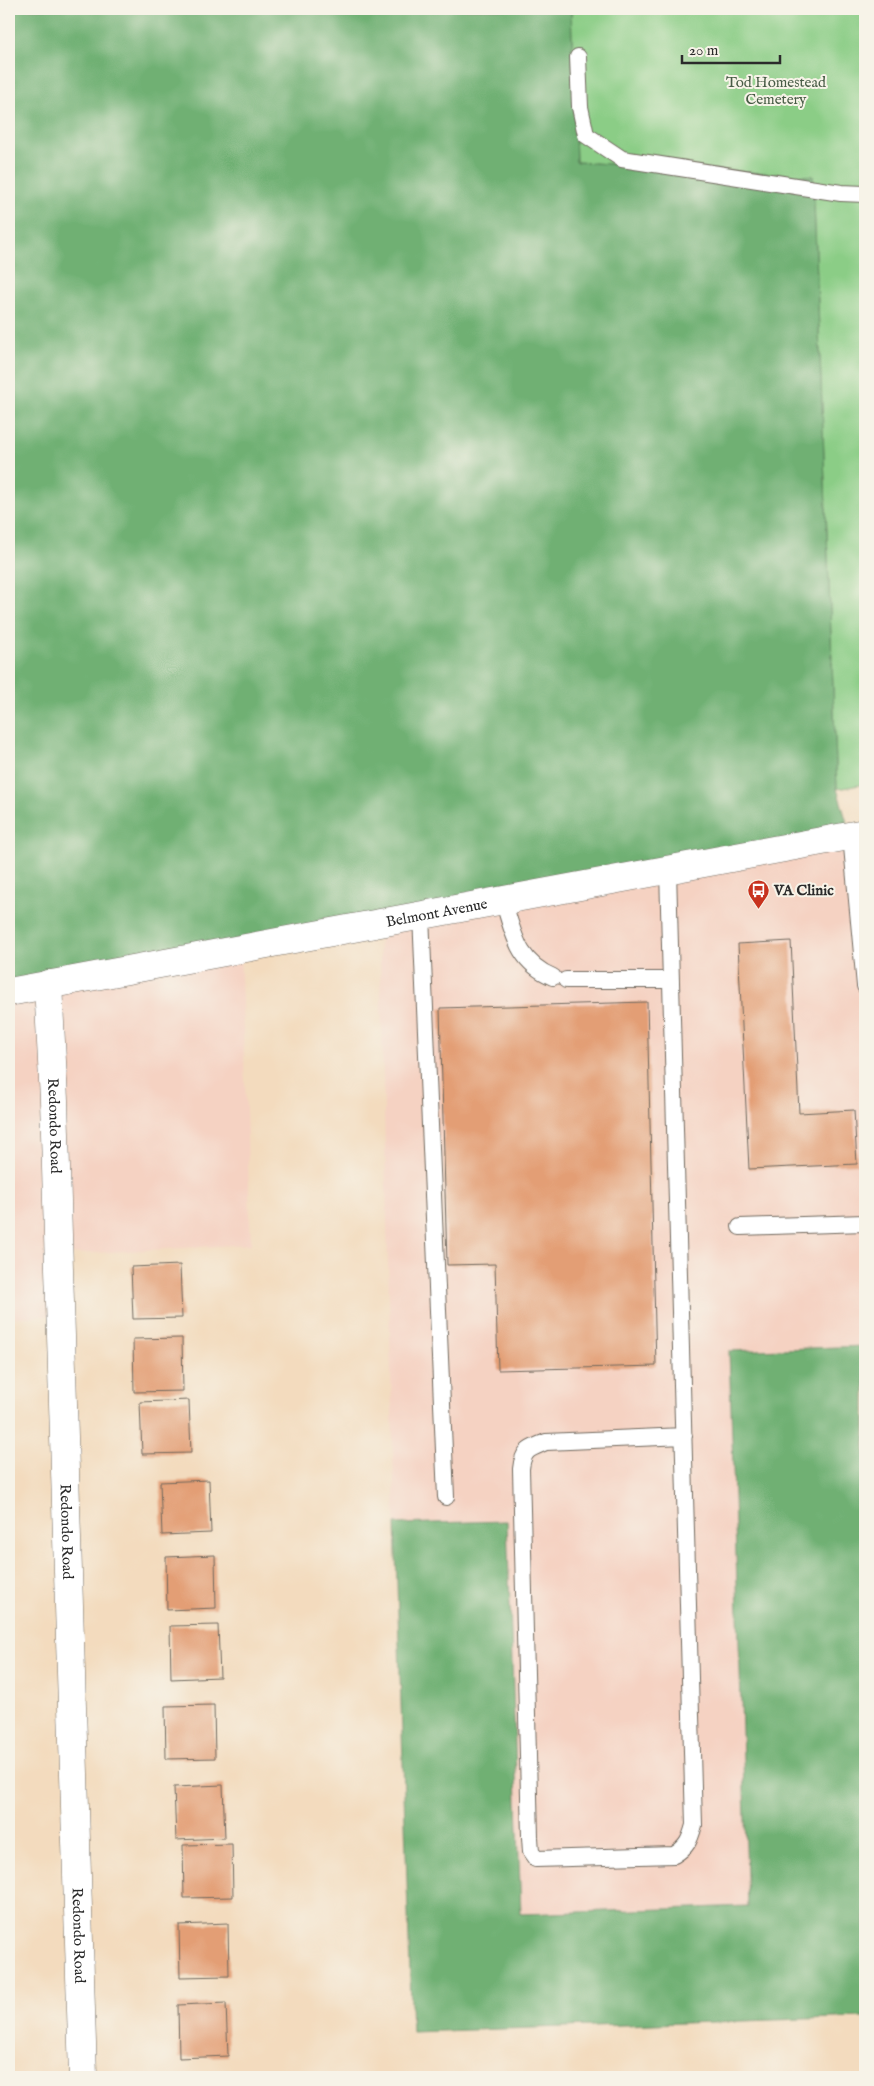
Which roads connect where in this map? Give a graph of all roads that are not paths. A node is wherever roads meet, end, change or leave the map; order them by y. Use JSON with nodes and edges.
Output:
{"nodes":[{"id":1,"x":578,"y":57,"type":"dead end"},
{"id":2,"x":865,"y":194,"type":"edge"},
{"id":3,"x":858,"y":834,"type":"edge"},
{"id":4,"x":668,"y":869,"type":"junction"},
{"id":5,"x":503,"y":900,"type":"junction"},
{"id":6,"x":421,"y":915,"type":"junction"},
{"id":7,"x":671,"y":980,"type":"junction"},
{"id":8,"x":48,"y":984,"type":"junction"},
{"id":9,"x":865,"y":986,"type":"edge"},
{"id":10,"x":9,"y":992,"type":"edge"},
{"id":11,"x":865,"y":1223,"type":"edge"},
{"id":12,"x":740,"y":1227,"type":"dead end"},
{"id":13,"x":684,"y":1436,"type":"junction"},
{"id":14,"x":446,"y":1497,"type":"dead end"},
{"id":15,"x":84,"y":2077,"type":"edge"}],
"edges":[{"from":1,"to":2,"type":"lane"},
{"from":3,"to":4,"type":"street","name":"Belmont Avenue"},
{"from":3,"to":9,"type":"lane"},
{"from":4,"to":5,"type":"street","name":"Belmont Avenue"},
{"from":4,"to":7,"type":"lane"},
{"from":5,"to":6,"type":"street","name":"Belmont Avenue"},
{"from":5,"to":7,"type":"lane"},
{"from":6,"to":8,"type":"street","name":"Belmont Avenue"},
{"from":6,"to":14,"type":"lane"},
{"from":7,"to":13,"type":"lane"},
{"from":8,"to":10,"type":"street","name":"Belmont Avenue"},
{"from":8,"to":15,"type":"street","name":"Redondo Road"},
{"from":11,"to":12,"type":"lane"},
{"from":13,"to":13,"type":"lane"}]}
